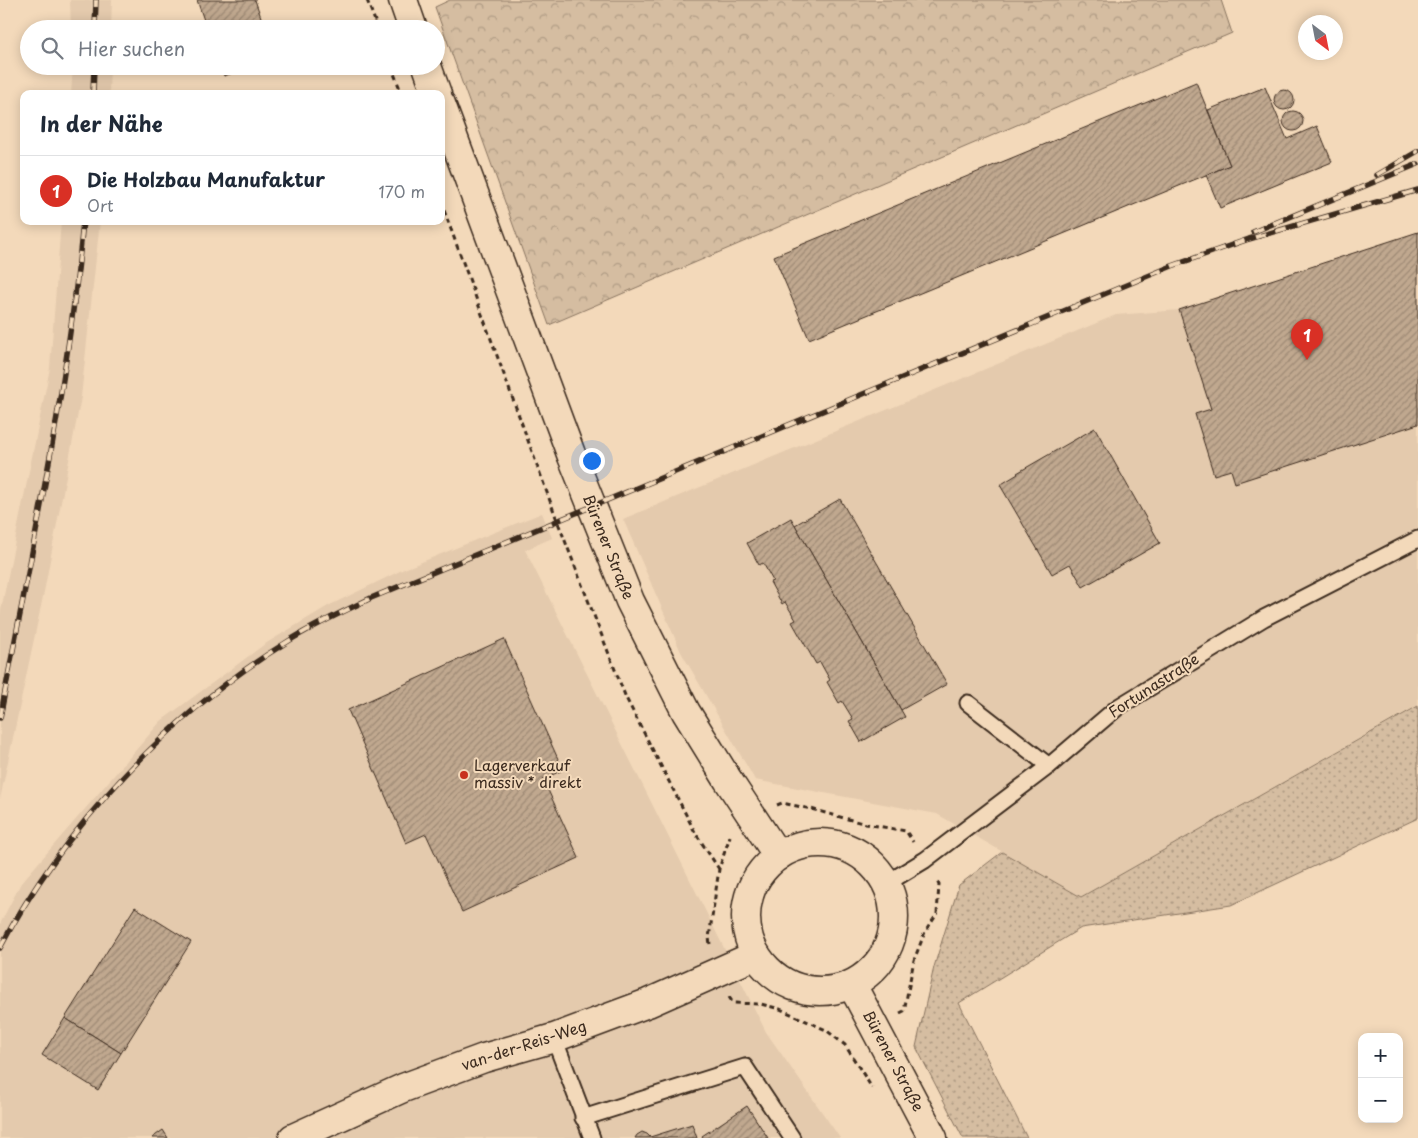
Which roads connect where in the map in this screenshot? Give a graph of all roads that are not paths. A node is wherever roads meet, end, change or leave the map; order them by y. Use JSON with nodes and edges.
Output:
{"nodes":[{"id":1,"x":403,"y":0,"type":"edge"},
{"id":2,"x":410,"y":20,"type":"edge"},
{"id":3,"x":430,"y":75,"type":"edge"},
{"id":4,"x":436,"y":90,"type":"edge"},
{"id":5,"x":445,"y":115,"type":"edge"},
{"id":6,"x":1418,"y":538,"type":"edge"},
{"id":7,"x":968,"y":703,"type":"dead end"},
{"id":8,"x":1049,"y":766,"type":"junction"},
{"id":9,"x":778,"y":856,"type":"junction"},
{"id":10,"x":887,"y":883,"type":"junction"},
{"id":11,"x":756,"y":955,"type":"junction"},
{"id":12,"x":852,"y":985,"type":"junction"},
{"id":13,"x":554,"y":1038,"type":"junction"},
{"id":14,"x":583,"y":1118,"type":"junction"},
{"id":15,"x":293,"y":1138,"type":"edge"},
{"id":16,"x":592,"y":1138,"type":"edge"},
{"id":17,"x":792,"y":1138,"type":"edge"},
{"id":18,"x":933,"y":1138,"type":"edge"}],
"edges":[{"from":1,"to":2,"type":"main road"},
{"from":3,"to":4,"type":"main road"},
{"from":5,"to":9,"type":"main road","name":"Bürener Straße"},
{"from":6,"to":8,"type":"lane","name":"Fortunastraße"},
{"from":7,"to":8,"type":"lane"},
{"from":8,"to":10,"type":"lane","name":"Fortunastraße"},
{"from":9,"to":10,"type":"main road"},
{"from":9,"to":11,"type":"main road"},
{"from":10,"to":12,"type":"main road"},
{"from":11,"to":12,"type":"main road"},
{"from":11,"to":13,"type":"main road","name":"van-der-Reis-Weg"},
{"from":12,"to":18,"type":"main road","name":"Bürener Straße"},
{"from":13,"to":14,"type":"lane"},
{"from":13,"to":15,"type":"main road","name":"van-der-Reis-Weg"},
{"from":14,"to":16,"type":"lane"},
{"from":14,"to":17,"type":"lane"}]}
